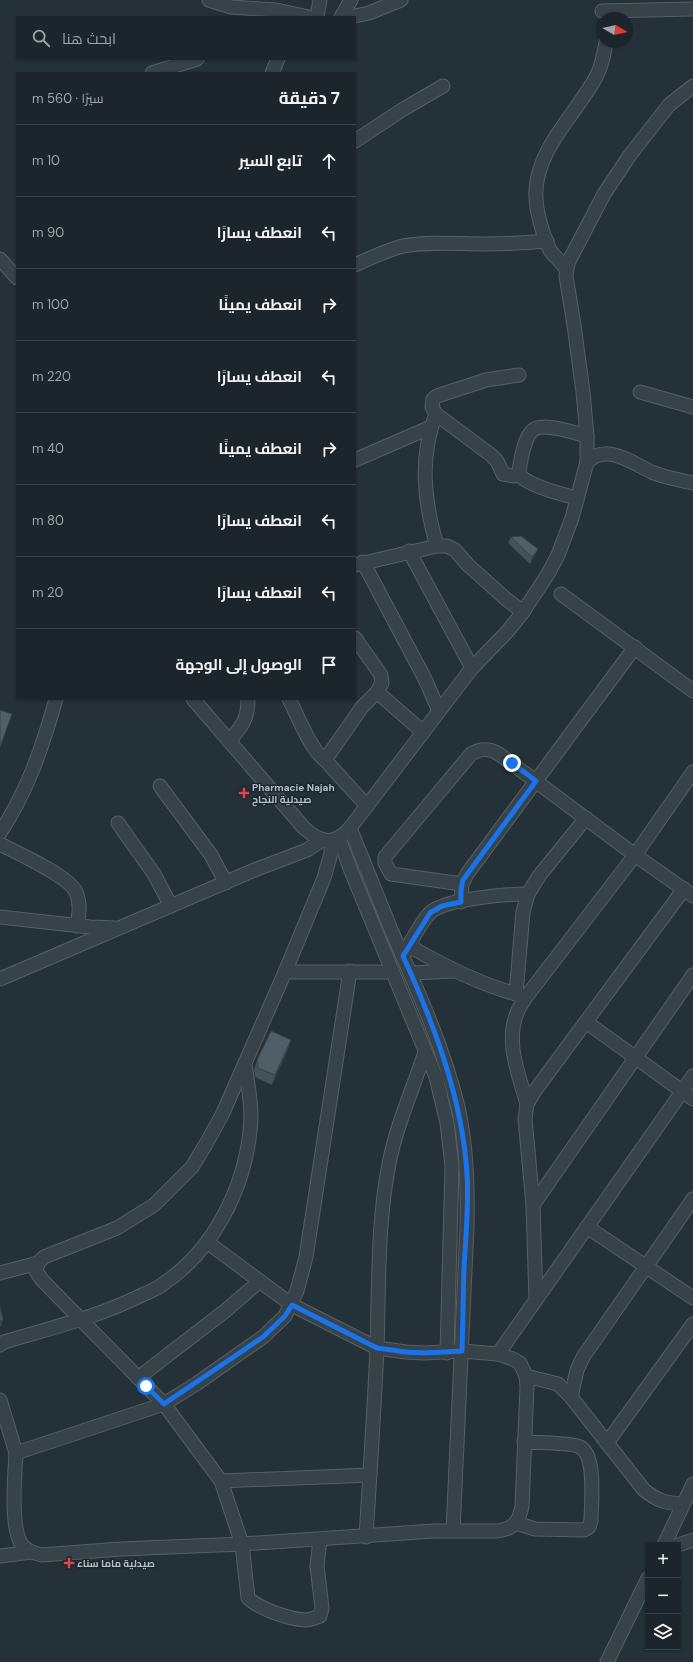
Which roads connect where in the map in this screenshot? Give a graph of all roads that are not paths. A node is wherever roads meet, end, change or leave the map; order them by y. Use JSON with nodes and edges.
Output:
{"nodes":[{"id":1,"x":209,"y":0,"type":"edge"},
{"id":2,"x":320,"y":0,"type":"edge"},
{"id":3,"x":351,"y":0,"type":"edge"},
{"id":4,"x":401,"y":0,"type":"edge"},
{"id":5,"x":693,"y":9,"type":"edge"},
{"id":6,"x":601,"y":10,"type":"edge"},
{"id":7,"x":292,"y":15,"type":"edge"},
{"id":8,"x":317,"y":16,"type":"edge"},
{"id":9,"x":342,"y":16,"type":"edge"},
{"id":10,"x":355,"y":16,"type":"edge"},
{"id":11,"x":605,"y":48,"type":"edge"},
{"id":12,"x":193,"y":60,"type":"edge"},
{"id":13,"x":278,"y":60,"type":"edge"},
{"id":14,"x":155,"y":72,"type":"edge"},
{"id":15,"x":272,"y":72,"type":"edge"},
{"id":16,"x":443,"y":86,"type":"dead end"},
{"id":17,"x":693,"y":86,"type":"edge"},
{"id":18,"x":356,"y":140,"type":"edge"},
{"id":19,"x":547,"y":241,"type":"junction"},
{"id":20,"x":0,"y":259,"type":"edge"},
{"id":21,"x":356,"y":265,"type":"edge"},
{"id":22,"x":566,"y":269,"type":"junction"},
{"id":23,"x":16,"y":277,"type":"edge"},
{"id":24,"x":519,"y":375,"type":"dead end"},
{"id":25,"x":640,"y":392,"type":"dead end"},
{"id":26,"x":693,"y":407,"type":"edge"},
{"id":27,"x":436,"y":414,"type":"junction"},
{"id":28,"x":431,"y":427,"type":"junction"},
{"id":29,"x":587,"y":436,"type":"junction"},
{"id":30,"x":356,"y":460,"type":"edge"},
{"id":31,"x":586,"y":462,"type":"junction"},
{"id":32,"x":519,"y":475,"type":"junction"},
{"id":33,"x":693,"y":483,"type":"edge"},
{"id":34,"x":577,"y":498,"type":"junction"},
{"id":35,"x":437,"y":546,"type":"junction"},
{"id":36,"x":409,"y":551,"type":"junction"},
{"id":37,"x":359,"y":563,"type":"edge"},
{"id":38,"x":561,"y":594,"type":"dead end"},
{"id":39,"x":523,"y":612,"type":"junction"},
{"id":40,"x":356,"y":639,"type":"edge"},
{"id":41,"x":635,"y":647,"type":"junction"},
{"id":42,"x":472,"y":668,"type":"junction"},
{"id":43,"x":693,"y":691,"type":"edge"},
{"id":44,"x":377,"y":692,"type":"junction"},
{"id":45,"x":56,"y":700,"type":"edge"},
{"id":46,"x":194,"y":700,"type":"edge"},
{"id":47,"x":248,"y":700,"type":"edge"},
{"id":48,"x":290,"y":700,"type":"edge"},
{"id":49,"x":358,"y":703,"type":"edge"},
{"id":50,"x":439,"y":711,"type":"junction"},
{"id":51,"x":423,"y":732,"type":"junction"},
{"id":52,"x":229,"y":741,"type":"junction"},
{"id":53,"x":325,"y":760,"type":"junction"},
{"id":54,"x":693,"y":772,"type":"edge"},
{"id":55,"x":536,"y":781,"type":"junction"},
{"id":56,"x":160,"y":786,"type":"dead end"},
{"id":57,"x":367,"y":806,"type":"junction"},
{"id":58,"x":586,"y":818,"type":"junction"},
{"id":59,"x":118,"y":823,"type":"dead end"},
{"id":60,"x":350,"y":828,"type":"junction"},
{"id":61,"x":0,"y":833,"type":"edge"},
{"id":62,"x":331,"y":839,"type":"junction"},
{"id":63,"x":0,"y":844,"type":"edge"},
{"id":64,"x":635,"y":855,"type":"junction"},
{"id":65,"x":226,"y":882,"type":"junction"},
{"id":66,"x":462,"y":884,"type":"junction"},
{"id":67,"x":689,"y":892,"type":"edge"},
{"id":68,"x":528,"y":894,"type":"junction"},
{"id":69,"x":461,"y":902,"type":"junction"},
{"id":70,"x":171,"y":906,"type":"junction"},
{"id":71,"x":0,"y":917,"type":"edge"},
{"id":72,"x":77,"y":926,"type":"junction"},
{"id":73,"x":118,"y":928,"type":"junction"},
{"id":74,"x":406,"y":951,"type":"junction"},
{"id":75,"x":350,"y":971,"type":"junction"},
{"id":76,"x":454,"y":971,"type":"junction"},
{"id":77,"x":285,"y":972,"type":"junction"},
{"id":78,"x":392,"y":972,"type":"junction"},
{"id":79,"x":410,"y":973,"type":"junction"},
{"id":80,"x":693,"y":975,"type":"edge"},
{"id":81,"x":0,"y":979,"type":"edge"},
{"id":82,"x":521,"y":995,"type":"junction"},
{"id":83,"x":586,"y":1022,"type":"junction"},
{"id":84,"x":425,"y":1052,"type":"junction"},
{"id":85,"x":636,"y":1058,"type":"junction"},
{"id":86,"x":245,"y":1064,"type":"junction"},
{"id":87,"x":693,"y":1076,"type":"edge"},
{"id":88,"x":688,"y":1095,"type":"edge"},
{"id":89,"x":527,"y":1104,"type":"junction"},
{"id":90,"x":693,"y":1199,"type":"edge"},
{"id":91,"x":533,"y":1205,"type":"junction"},
{"id":92,"x":587,"y":1227,"type":"junction"},
{"id":93,"x":207,"y":1242,"type":"junction"},
{"id":94,"x":38,"y":1263,"type":"junction"},
{"id":95,"x":647,"y":1266,"type":"junction"},
{"id":96,"x":0,"y":1273,"type":"edge"},
{"id":97,"x":260,"y":1281,"type":"junction"},
{"id":98,"x":693,"y":1298,"type":"edge"},
{"id":99,"x":536,"y":1300,"type":"junction"},
{"id":100,"x":292,"y":1305,"type":"junction"},
{"id":101,"x":80,"y":1320,"type":"junction"},
{"id":102,"x":693,"y":1324,"type":"edge"},
{"id":103,"x":0,"y":1345,"type":"edge"},
{"id":104,"x":377,"y":1348,"type":"junction"},
{"id":105,"x":462,"y":1351,"type":"junction"},
{"id":106,"x":447,"y":1353,"type":"junction"},
{"id":107,"x":498,"y":1354,"type":"junction"},
{"id":108,"x":526,"y":1376,"type":"junction"},
{"id":109,"x":138,"y":1378,"type":"junction"},
{"id":110,"x":571,"y":1397,"type":"junction"},
{"id":111,"x":0,"y":1400,"type":"edge"},
{"id":112,"x":164,"y":1404,"type":"junction"},
{"id":113,"x":524,"y":1442,"type":"junction"},
{"id":114,"x":607,"y":1443,"type":"junction"},
{"id":115,"x":16,"y":1453,"type":"junction"},
{"id":116,"x":370,"y":1475,"type":"junction"},
{"id":117,"x":221,"y":1481,"type":"junction"},
{"id":118,"x":693,"y":1484,"type":"edge"},
{"id":119,"x":683,"y":1504,"type":"junction"},
{"id":120,"x":516,"y":1523,"type":"junction"},
{"id":121,"x":454,"y":1531,"type":"junction"},
{"id":122,"x":366,"y":1537,"type":"junction"},
{"id":123,"x":320,"y":1540,"type":"junction"},
{"id":124,"x":693,"y":1540,"type":"edge"},
{"id":125,"x":665,"y":1542,"type":"edge"},
{"id":126,"x":242,"y":1544,"type":"junction"},
{"id":127,"x":681,"y":1544,"type":"edge"},
{"id":128,"x":31,"y":1552,"type":"junction"},
{"id":129,"x":0,"y":1556,"type":"edge"},
{"id":130,"x":645,"y":1584,"type":"edge"},
{"id":131,"x":607,"y":1662,"type":"edge"}],
"edges":[{"from":1,"to":7,"type":"street"},
{"from":2,"to":8,"type":"street"},
{"from":3,"to":9,"type":"street"},
{"from":4,"to":10,"type":"street"},
{"from":5,"to":6,"type":"street"},
{"from":11,"to":19,"type":"street"},
{"from":12,"to":14,"type":"street"},
{"from":13,"to":15,"type":"street"},
{"from":16,"to":18,"type":"street"},
{"from":17,"to":22,"type":"street"},
{"from":19,"to":21,"type":"street"},
{"from":19,"to":22,"type":"street"},
{"from":20,"to":23,"type":"street"},
{"from":22,"to":29,"type":"street"},
{"from":24,"to":27,"type":"street"},
{"from":25,"to":26,"type":"street"},
{"from":27,"to":28,"type":"street"},
{"from":27,"to":32,"type":"street"},
{"from":28,"to":30,"type":"street"},
{"from":28,"to":35,"type":"street"},
{"from":29,"to":31,"type":"street"},
{"from":29,"to":32,"type":"street"},
{"from":31,"to":33,"type":"street"},
{"from":31,"to":34,"type":"street"},
{"from":32,"to":34,"type":"street"},
{"from":34,"to":39,"type":"street"},
{"from":35,"to":36,"type":"street"},
{"from":35,"to":39,"type":"street"},
{"from":36,"to":37,"type":"street"},
{"from":36,"to":42,"type":"street"},
{"from":37,"to":50,"type":"street"},
{"from":38,"to":41,"type":"street"},
{"from":39,"to":42,"type":"street"},
{"from":40,"to":44,"type":"street"},
{"from":41,"to":43,"type":"street"},
{"from":41,"to":55,"type":"street"},
{"from":42,"to":50,"type":"street"},
{"from":44,"to":49,"type":"street"},
{"from":44,"to":51,"type":"street"},
{"from":45,"to":61,"type":"street"},
{"from":46,"to":52,"type":"street"},
{"from":47,"to":52,"type":"street"},
{"from":48,"to":53,"type":"street"},
{"from":49,"to":53,"type":"street"},
{"from":50,"to":51,"type":"street"},
{"from":51,"to":57,"type":"street"},
{"from":52,"to":62,"type":"street"},
{"from":53,"to":57,"type":"street"},
{"from":54,"to":64,"type":"street"},
{"from":55,"to":58,"type":"street"},
{"from":55,"to":66,"type":"street"},
{"from":55,"to":66,"type":"street"},
{"from":56,"to":65,"type":"street"},
{"from":57,"to":60,"type":"street"},
{"from":58,"to":64,"type":"street"},
{"from":58,"to":68,"type":"street"},
{"from":59,"to":70,"type":"street"},
{"from":60,"to":62,"type":"street"},
{"from":60,"to":74,"type":"street"},
{"from":62,"to":65,"type":"street"},
{"from":62,"to":77,"type":"street"},
{"from":62,"to":78,"type":"street"},
{"from":63,"to":72,"type":"street"},
{"from":64,"to":67,"type":"street"},
{"from":64,"to":82,"type":"street"},
{"from":65,"to":70,"type":"street"},
{"from":66,"to":69,"type":"street"},
{"from":67,"to":83,"type":"street"},
{"from":68,"to":69,"type":"street"},
{"from":68,"to":82,"type":"street"},
{"from":69,"to":74,"type":"street"},
{"from":70,"to":73,"type":"street"},
{"from":71,"to":72,"type":"street"},
{"from":72,"to":73,"type":"street"},
{"from":73,"to":81,"type":"street"},
{"from":74,"to":76,"type":"street"},
{"from":74,"to":79,"type":"street"},
{"from":75,"to":77,"type":"street"},
{"from":75,"to":78,"type":"street"},
{"from":75,"to":100,"type":"street"},
{"from":76,"to":79,"type":"street"},
{"from":76,"to":82,"type":"street"},
{"from":77,"to":86,"type":"street"},
{"from":78,"to":84,"type":"street"},
{"from":79,"to":105,"type":"street"},
{"from":80,"to":85,"type":"street"},
{"from":82,"to":89,"type":"street"},
{"from":83,"to":85,"type":"street"},
{"from":83,"to":89,"type":"street"},
{"from":84,"to":104,"type":"street"},
{"from":84,"to":106,"type":"street"},
{"from":85,"to":88,"type":"street"},
{"from":85,"to":91,"type":"street"},
{"from":86,"to":93,"type":"street"},
{"from":86,"to":94,"type":"street"},
{"from":87,"to":88,"type":"street"},
{"from":88,"to":92,"type":"street"},
{"from":89,"to":91,"type":"street"},
{"from":90,"to":95,"type":"street"},
{"from":91,"to":99,"type":"street"},
{"from":92,"to":95,"type":"street"},
{"from":92,"to":99,"type":"street"},
{"from":93,"to":97,"type":"street"},
{"from":93,"to":101,"type":"street"},
{"from":94,"to":96,"type":"street"},
{"from":94,"to":101,"type":"street"},
{"from":95,"to":98,"type":"street"},
{"from":95,"to":110,"type":"street"},
{"from":97,"to":100,"type":"street"},
{"from":97,"to":109,"type":"street"},
{"from":99,"to":107,"type":"street"},
{"from":100,"to":104,"type":"street"},
{"from":100,"to":112,"type":"street"},
{"from":101,"to":103,"type":"street"},
{"from":101,"to":109,"type":"street"},
{"from":102,"to":114,"type":"street"},
{"from":104,"to":106,"type":"street"},
{"from":104,"to":116,"type":"street"},
{"from":105,"to":106,"type":"street"},
{"from":105,"to":107,"type":"street"},
{"from":105,"to":121,"type":"street"},
{"from":107,"to":108,"type":"street"},
{"from":108,"to":110,"type":"street"},
{"from":108,"to":113,"type":"street"},
{"from":109,"to":112,"type":"street"},
{"from":110,"to":114,"type":"street"},
{"from":111,"to":115,"type":"street"},
{"from":112,"to":115,"type":"street"},
{"from":112,"to":117,"type":"street"},
{"from":113,"to":120,"type":"street"},
{"from":113,"to":120,"type":"street"},
{"from":114,"to":119,"type":"street"},
{"from":115,"to":128,"type":"street"},
{"from":116,"to":117,"type":"street"},
{"from":116,"to":122,"type":"street"},
{"from":117,"to":126,"type":"street"},
{"from":118,"to":119,"type":"street"},
{"from":119,"to":125,"type":"street"},
{"from":120,"to":121,"type":"street"},
{"from":121,"to":122,"type":"street"},
{"from":122,"to":123,"type":"street"},
{"from":123,"to":126,"type":"street"},
{"from":123,"to":126,"type":"street"},
{"from":124,"to":127,"type":"street"},
{"from":126,"to":128,"type":"street"},
{"from":128,"to":129,"type":"street"},
{"from":130,"to":131,"type":"street"}]}
